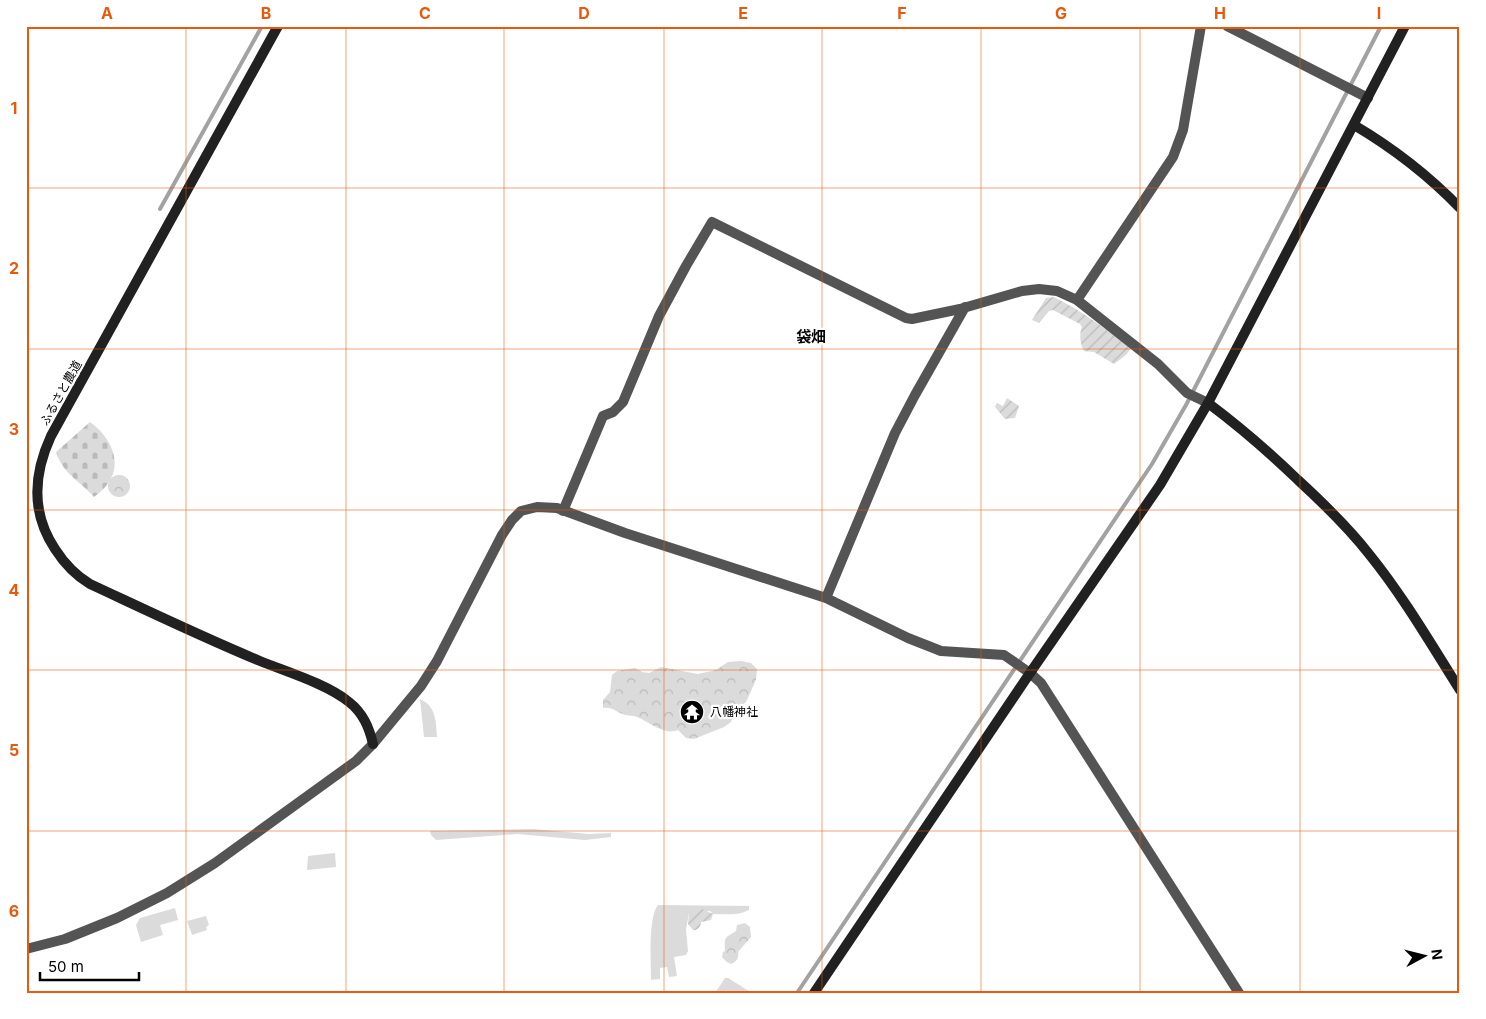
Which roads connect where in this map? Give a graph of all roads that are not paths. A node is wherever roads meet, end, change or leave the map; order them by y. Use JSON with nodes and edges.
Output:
{"nodes":[{"id":1,"x":278,"y":26,"type":"edge"},
{"id":2,"x":1201,"y":26,"type":"edge"},
{"id":3,"x":1227,"y":26,"type":"edge"},
{"id":4,"x":1405,"y":26,"type":"edge"},
{"id":5,"x":1368,"y":98,"type":"junction"},
{"id":6,"x":1354,"y":125,"type":"junction"},
{"id":7,"x":1460,"y":208,"type":"edge"},
{"id":8,"x":1077,"y":300,"type":"junction"},
{"id":9,"x":965,"y":307,"type":"junction"},
{"id":10,"x":1208,"y":403,"type":"junction"},
{"id":11,"x":563,"y":510,"type":"junction"},
{"id":12,"x":826,"y":598,"type":"junction"},
{"id":13,"x":1023,"y":668,"type":"junction"},
{"id":14,"x":1460,"y":690,"type":"edge"},
{"id":15,"x":374,"y":744,"type":"junction"},
{"id":16,"x":26,"y":949,"type":"edge"},
{"id":17,"x":814,"y":993,"type":"edge"},
{"id":18,"x":1239,"y":993,"type":"edge"}],
"edges":[{"from":1,"to":15,"type":"street","name":"ふるさと農道"},
{"from":2,"to":8,"type":"street"},
{"from":3,"to":5,"type":"street"},
{"from":4,"to":5,"type":"street"},
{"from":5,"to":6,"type":"street"},
{"from":6,"to":7,"type":"street"},
{"from":6,"to":10,"type":"street"},
{"from":8,"to":9,"type":"street"},
{"from":8,"to":10,"type":"street"},
{"from":9,"to":11,"type":"street"},
{"from":9,"to":12,"type":"street"},
{"from":10,"to":13,"type":"street"},
{"from":10,"to":14,"type":"street"},
{"from":11,"to":12,"type":"street"},
{"from":11,"to":15,"type":"street"},
{"from":12,"to":13,"type":"street"},
{"from":13,"to":17,"type":"street"},
{"from":13,"to":18,"type":"street"},
{"from":15,"to":16,"type":"street"}]}
